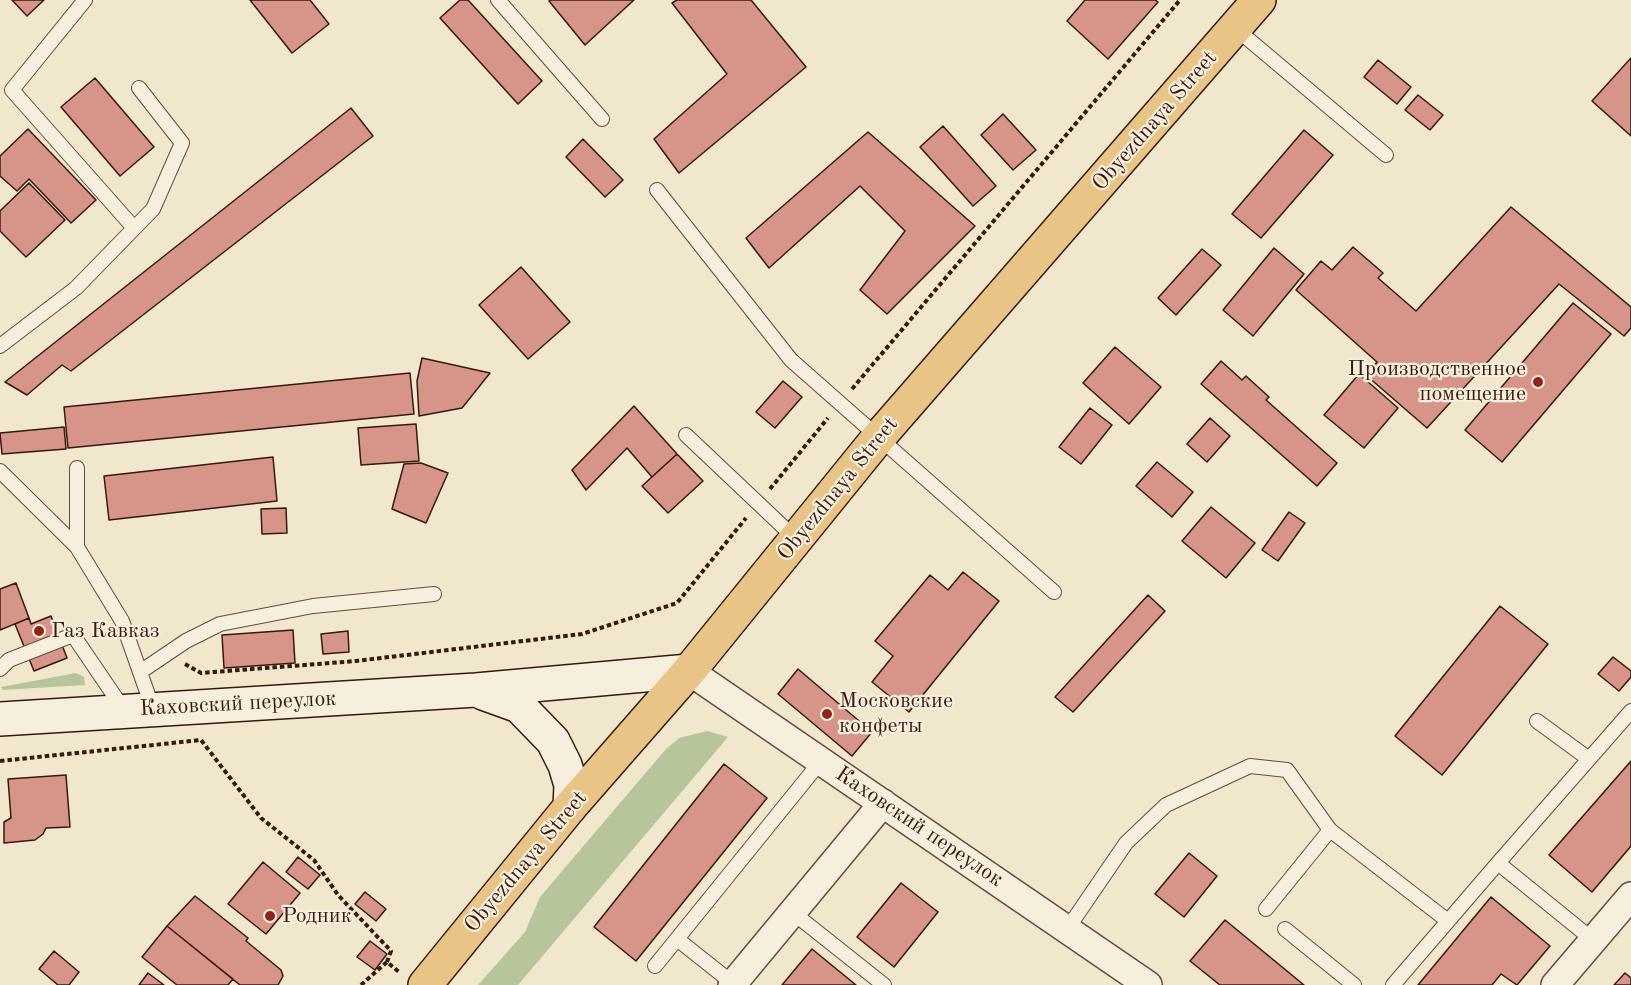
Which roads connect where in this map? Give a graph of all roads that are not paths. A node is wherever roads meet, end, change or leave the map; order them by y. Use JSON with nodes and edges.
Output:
{"nodes":[{"id":1,"x":85,"y":0,"type":"edge"},
{"id":2,"x":498,"y":0,"type":"edge"},
{"id":3,"x":1259,"y":0,"type":"edge"},
{"id":4,"x":1235,"y":28,"type":"junction"},
{"id":5,"x":139,"y":88,"type":"dead end"},
{"id":6,"x":602,"y":118,"type":"dead end"},
{"id":7,"x":1386,"y":155,"type":"dead end"},
{"id":8,"x":657,"y":190,"type":"dead end"},
{"id":9,"x":134,"y":228,"type":"junction"},
{"id":10,"x":0,"y":346,"type":"edge"},
{"id":11,"x":686,"y":435,"type":"dead end"},
{"id":12,"x":878,"y":438,"type":"junction"},
{"id":13,"x":76,"y":468,"type":"dead end"},
{"id":14,"x":0,"y":471,"type":"edge"},
{"id":15,"x":796,"y":539,"type":"junction"},
{"id":16,"x":76,"y":547,"type":"junction"},
{"id":17,"x":1054,"y":592,"type":"dead end"},
{"id":18,"x":434,"y":594,"type":"dead end"},
{"id":19,"x":0,"y":669,"type":"edge"},
{"id":20,"x":689,"y":671,"type":"junction"},
{"id":21,"x":140,"y":672,"type":"junction"},
{"id":22,"x":476,"y":690,"type":"junction"},
{"id":23,"x":138,"y":710,"type":"junction"},
{"id":24,"x":1631,"y":711,"type":"edge"},
{"id":25,"x":0,"y":718,"type":"edge"},
{"id":26,"x":1537,"y":721,"type":"dead end"},
{"id":27,"x":1589,"y":759,"type":"junction"},
{"id":28,"x":821,"y":761,"type":"junction"},
{"id":29,"x":883,"y":803,"type":"junction"},
{"id":30,"x":570,"y":807,"type":"junction"},
{"id":31,"x":1329,"y":830,"type":"junction"},
{"id":32,"x":1498,"y":863,"type":"junction"},
{"id":33,"x":1631,"y":896,"type":"edge"},
{"id":34,"x":1266,"y":909,"type":"dead end"},
{"id":35,"x":792,"y":912,"type":"junction"},
{"id":36,"x":1448,"y":921,"type":"junction"},
{"id":37,"x":1068,"y":928,"type":"junction"},
{"id":38,"x":1285,"y":929,"type":"dead end"},
{"id":39,"x":677,"y":939,"type":"junction"},
{"id":40,"x":1593,"y":940,"type":"junction"},
{"id":41,"x":655,"y":966,"type":"dead end"},
{"id":42,"x":413,"y":979,"type":"edge"},
{"id":43,"x":733,"y":985,"type":"edge"},
{"id":44,"x":884,"y":985,"type":"edge"},
{"id":45,"x":1148,"y":985,"type":"edge"},
{"id":46,"x":1354,"y":985,"type":"edge"},
{"id":47,"x":1393,"y":985,"type":"edge"},
{"id":48,"x":1555,"y":985,"type":"edge"}],
"edges":[{"from":1,"to":9,"type":"lane"},
{"from":2,"to":6,"type":"lane"},
{"from":3,"to":4,"type":"main road","name":"Obyezdnaya Street"},
{"from":4,"to":7,"type":"lane"},
{"from":4,"to":12,"type":"main road","name":"Obyezdnaya Street"},
{"from":5,"to":9,"type":"lane"},
{"from":8,"to":12,"type":"lane"},
{"from":9,"to":10,"type":"lane"},
{"from":11,"to":15,"type":"lane"},
{"from":12,"to":15,"type":"main road","name":"Obyezdnaya Street"},
{"from":12,"to":17,"type":"lane"},
{"from":13,"to":16,"type":"lane"},
{"from":14,"to":16,"type":"lane"},
{"from":15,"to":20,"type":"main road","name":"Obyezdnaya Street"},
{"from":16,"to":21,"type":"lane"},
{"from":18,"to":21,"type":"lane"},
{"from":19,"to":23,"type":"lane"},
{"from":20,"to":22,"type":"main road","name":"Каховский переулок"},
{"from":20,"to":28,"type":"street","name":"Каховский переулок"},
{"from":20,"to":30,"type":"main road","name":"Obyezdnaya Street"},
{"from":21,"to":23,"type":"lane"},
{"from":22,"to":23,"type":"main road","name":"Каховский переулок"},
{"from":22,"to":30,"type":"main road"},
{"from":23,"to":25,"type":"main road","name":"Каховский переулок"},
{"from":24,"to":27,"type":"lane"},
{"from":26,"to":27,"type":"lane"},
{"from":27,"to":32,"type":"lane"},
{"from":28,"to":29,"type":"street","name":"Каховский переулок"},
{"from":28,"to":39,"type":"lane"},
{"from":29,"to":35,"type":"street"},
{"from":29,"to":37,"type":"street","name":"Каховский переулок"},
{"from":30,"to":42,"type":"main road","name":"Obyezdnaya Street"},
{"from":31,"to":34,"type":"lane"},
{"from":31,"to":36,"type":"lane"},
{"from":31,"to":37,"type":"lane"},
{"from":32,"to":36,"type":"lane"},
{"from":32,"to":40,"type":"lane"},
{"from":33,"to":40,"type":"street"},
{"from":35,"to":43,"type":"street"},
{"from":35,"to":44,"type":"lane"},
{"from":36,"to":47,"type":"lane"},
{"from":37,"to":45,"type":"street","name":"Каховский переулок"},
{"from":38,"to":46,"type":"lane"},
{"from":39,"to":41,"type":"lane"},
{"from":39,"to":43,"type":"lane"},
{"from":40,"to":48,"type":"street"}]}
